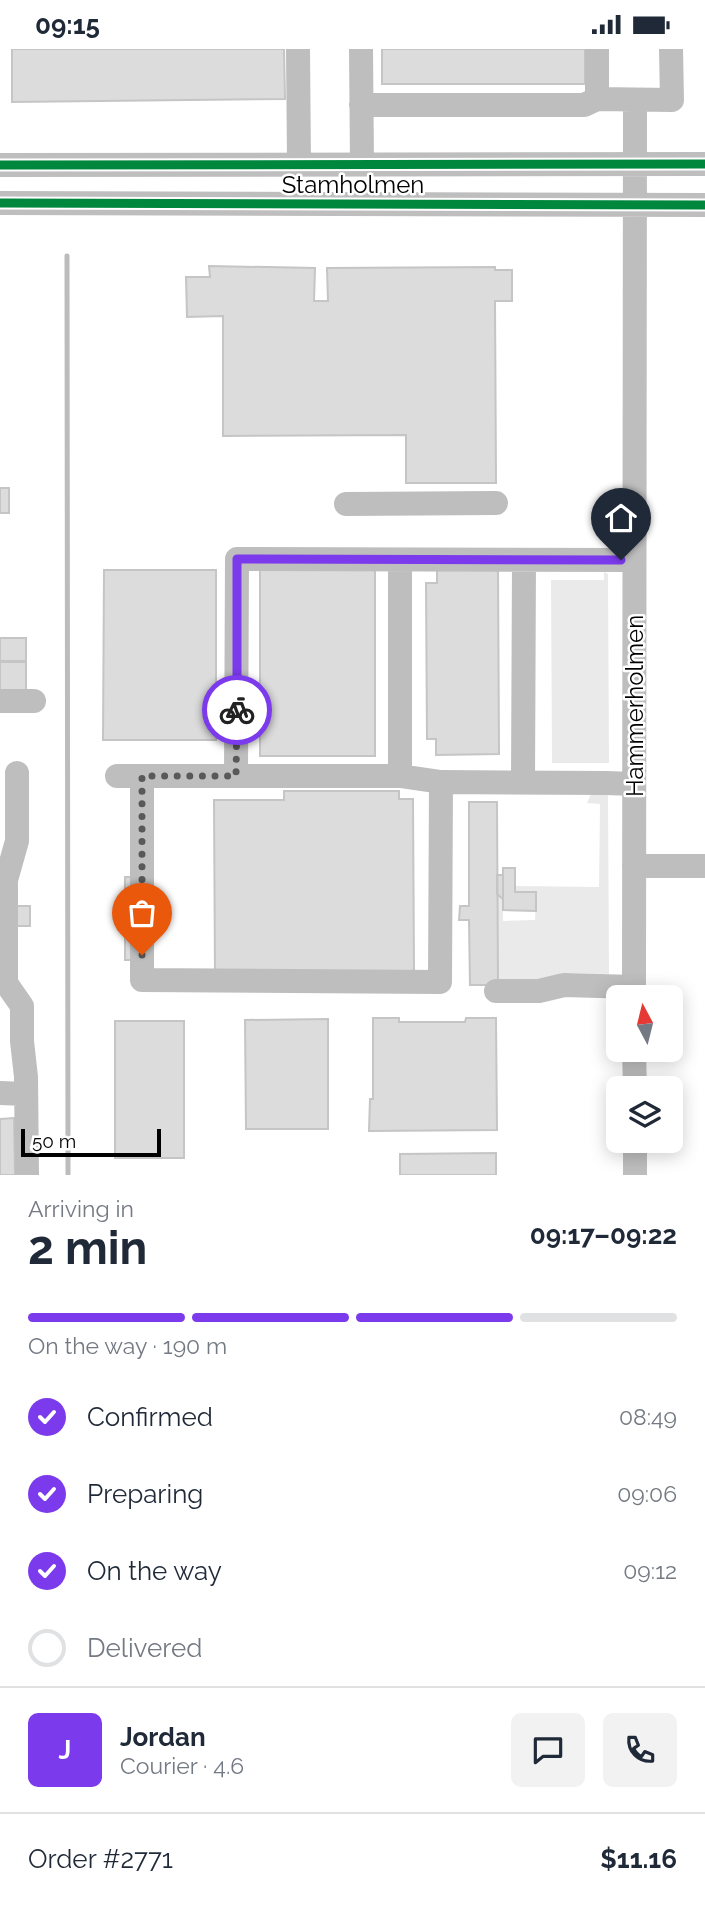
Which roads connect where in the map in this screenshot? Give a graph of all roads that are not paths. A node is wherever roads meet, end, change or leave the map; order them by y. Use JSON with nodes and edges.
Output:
{"nodes":[{"id":1,"x":298,"y":49,"type":"edge"},
{"id":2,"x":361,"y":49,"type":"edge"},
{"id":3,"x":597,"y":49,"type":"edge"},
{"id":4,"x":671,"y":49,"type":"edge"},
{"id":5,"x":597,"y":99,"type":"junction"},
{"id":6,"x":635,"y":100,"type":"junction"},
{"id":7,"x":361,"y":105,"type":"junction"},
{"id":8,"x":634,"y":163,"type":"junction"},
{"id":9,"x":299,"y":164,"type":"junction"},
{"id":10,"x":362,"y":164,"type":"junction"},
{"id":11,"x":705,"y":164,"type":"edge"},
{"id":12,"x":0,"y":165,"type":"edge"},
{"id":13,"x":0,"y":204,"type":"edge"},
{"id":14,"x":634,"y":204,"type":"junction"},
{"id":15,"x":705,"y":205,"type":"edge"},
{"id":16,"x":496,"y":503,"type":"dead end"},
{"id":17,"x":346,"y":504,"type":"dead end"},
{"id":18,"x":400,"y":559,"type":"junction"},
{"id":19,"x":524,"y":560,"type":"junction"},
{"id":20,"x":634,"y":560,"type":"junction"},
{"id":21,"x":0,"y":701,"type":"edge"},
{"id":22,"x":33,"y":701,"type":"dead end"},
{"id":23,"x":17,"y":773,"type":"dead end"},
{"id":24,"x":117,"y":776,"type":"dead end"},
{"id":25,"x":142,"y":776,"type":"junction"},
{"id":26,"x":236,"y":776,"type":"junction"},
{"id":27,"x":400,"y":776,"type":"junction"},
{"id":28,"x":441,"y":782,"type":"junction"},
{"id":29,"x":523,"y":782,"type":"junction"},
{"id":30,"x":634,"y":784,"type":"junction"},
{"id":31,"x":634,"y":866,"type":"junction"},
{"id":32,"x":705,"y":866,"type":"edge"},
{"id":33,"x":3,"y":983,"type":"edge"},
{"id":34,"x":634,"y":985,"type":"edge"},
{"id":35,"x":606,"y":989,"type":"edge"},
{"id":36,"x":495,"y":991,"type":"dead end"},
{"id":37,"x":11,"y":1041,"type":"edge"},
{"id":38,"x":0,"y":1093,"type":"edge"},
{"id":39,"x":26,"y":1094,"type":"junction"},
{"id":40,"x":635,"y":1153,"type":"edge"},
{"id":41,"x":27,"y":1175,"type":"edge"},
{"id":42,"x":635,"y":1175,"type":"edge"}],
"edges":[{"from":1,"to":9,"type":"street"},
{"from":2,"to":7,"type":"street"},
{"from":3,"to":5,"type":"street"},
{"from":4,"to":6,"type":"street"},
{"from":5,"to":6,"type":"street"},
{"from":5,"to":7,"type":"street"},
{"from":6,"to":8,"type":"street"},
{"from":7,"to":10,"type":"street"},
{"from":8,"to":10,"type":"street","name":"Stamholmen"},
{"from":8,"to":11,"type":"street","name":"Stamholmen"},
{"from":8,"to":14,"type":"street"},
{"from":9,"to":10,"type":"street","name":"Stamholmen"},
{"from":9,"to":12,"type":"street","name":"Stamholmen"},
{"from":13,"to":14,"type":"street","name":"Stamholmen"},
{"from":14,"to":15,"type":"street","name":"Stamholmen"},
{"from":14,"to":20,"type":"street","name":"Hammerholmen"},
{"from":16,"to":17,"type":"street"},
{"from":18,"to":19,"type":"street"},
{"from":18,"to":26,"type":"street"},
{"from":18,"to":27,"type":"street"},
{"from":19,"to":20,"type":"street"},
{"from":19,"to":29,"type":"street"},
{"from":20,"to":30,"type":"street","name":"Hammerholmen"},
{"from":21,"to":22,"type":"street"},
{"from":23,"to":33,"type":"street"},
{"from":24,"to":25,"type":"street"},
{"from":25,"to":26,"type":"street"},
{"from":25,"to":28,"type":"street"},
{"from":26,"to":27,"type":"street"},
{"from":27,"to":28,"type":"street"},
{"from":28,"to":29,"type":"street"},
{"from":29,"to":30,"type":"street"},
{"from":30,"to":31,"type":"street","name":"Hammerholmen"},
{"from":31,"to":32,"type":"street"},
{"from":31,"to":34,"type":"street","name":"Hammerholmen"},
{"from":33,"to":37,"type":"street"},
{"from":35,"to":36,"type":"street"},
{"from":37,"to":39,"type":"street"},
{"from":38,"to":39,"type":"street"},
{"from":39,"to":41,"type":"street"},
{"from":40,"to":42,"type":"street"}]}
